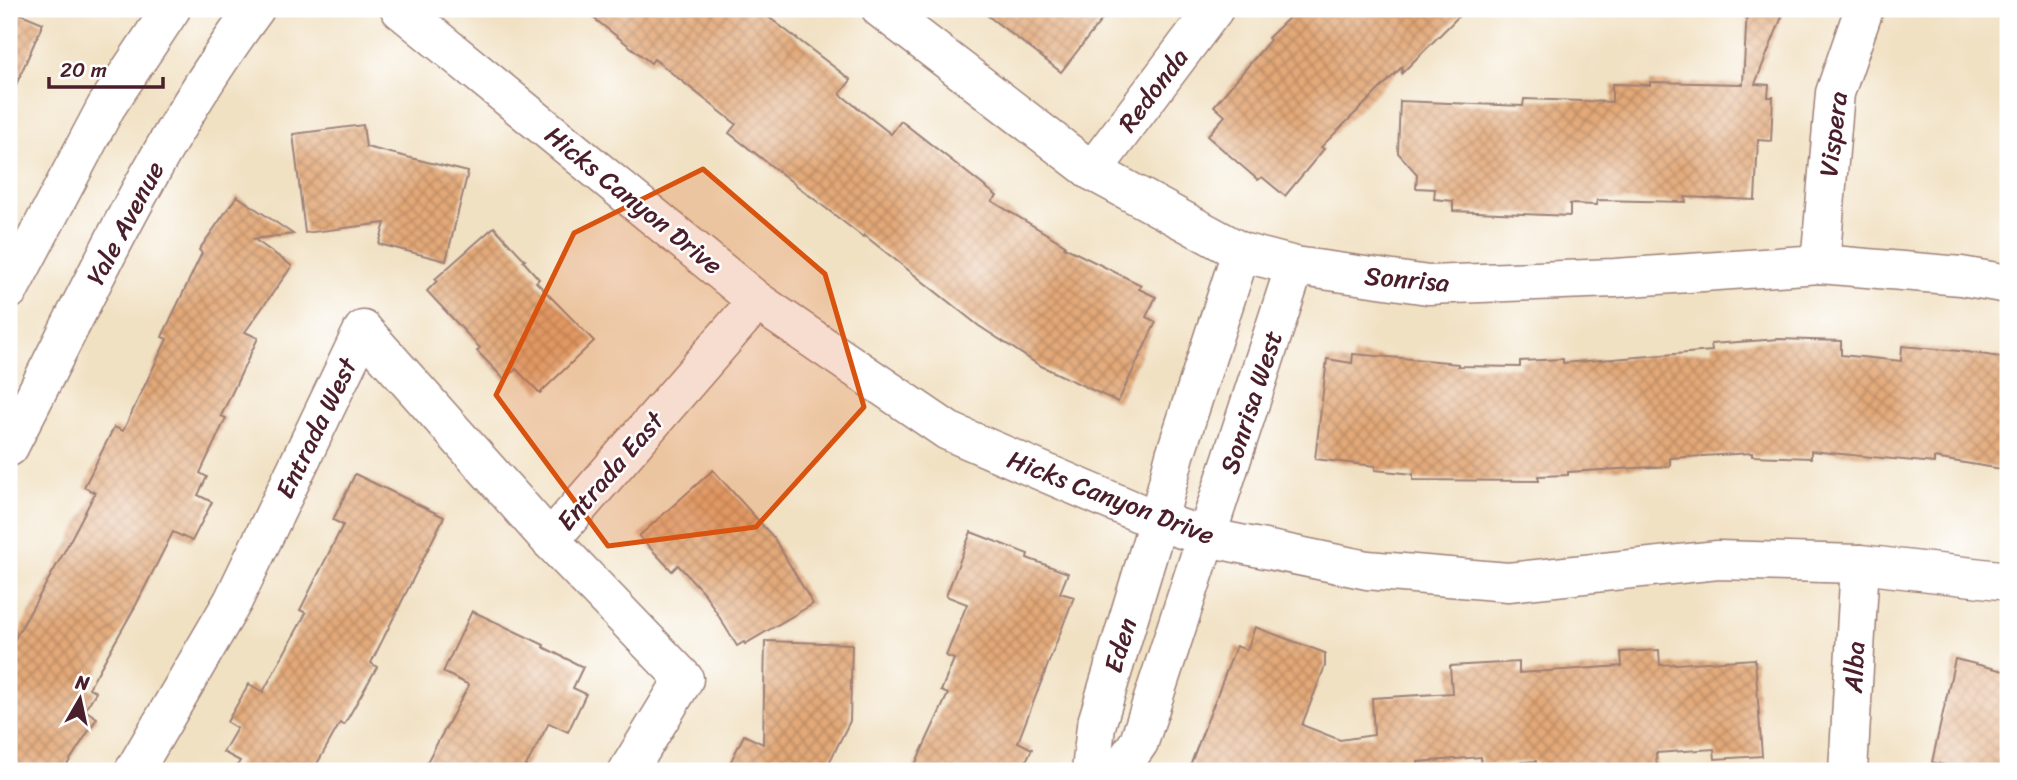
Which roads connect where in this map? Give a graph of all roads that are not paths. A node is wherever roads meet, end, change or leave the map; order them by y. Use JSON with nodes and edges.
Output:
{"nodes":[{"id":1,"x":171,"y":9,"type":"edge"},
{"id":2,"x":255,"y":9,"type":"edge"},
{"id":3,"x":400,"y":9,"type":"edge"},
{"id":4,"x":881,"y":9,"type":"edge"},
{"id":5,"x":1214,"y":9,"type":"edge"},
{"id":6,"x":1864,"y":9,"type":"edge"},
{"id":7,"x":1092,"y":171,"type":"junction"},
{"id":8,"x":1241,"y":252,"type":"junction"},
{"id":9,"x":1820,"y":264,"type":"junction"},
{"id":10,"x":1295,"y":266,"type":"junction"},
{"id":11,"x":2008,"y":284,"type":"edge"},
{"id":12,"x":9,"y":290,"type":"edge"},
{"id":13,"x":757,"y":301,"type":"junction"},
{"id":14,"x":9,"y":447,"type":"edge"},
{"id":15,"x":1158,"y":521,"type":"junction"},
{"id":16,"x":1206,"y":537,"type":"junction"},
{"id":17,"x":550,"y":540,"type":"junction"},
{"id":18,"x":1860,"y":564,"type":"junction"},
{"id":19,"x":2008,"y":581,"type":"edge"},
{"id":20,"x":134,"y":771,"type":"edge"},
{"id":21,"x":628,"y":771,"type":"edge"},
{"id":22,"x":1091,"y":771,"type":"edge"},
{"id":23,"x":1119,"y":771,"type":"edge"},
{"id":24,"x":1848,"y":771,"type":"edge"}],
"edges":[{"from":1,"to":12,"type":"street"},
{"from":2,"to":14,"type":"street","name":"Yale Avenue"},
{"from":3,"to":13,"type":"street","name":"Hicks Canyon Drive"},
{"from":4,"to":7,"type":"street","name":"Sonrisa"},
{"from":5,"to":7,"type":"street","name":"Redonda"},
{"from":6,"to":9,"type":"street","name":"Vispera"},
{"from":7,"to":8,"type":"street","name":"Sonrisa"},
{"from":8,"to":10,"type":"street","name":"Sonrisa"},
{"from":8,"to":15,"type":"street","name":"Sonrisa West"},
{"from":9,"to":10,"type":"street","name":"Sonrisa"},
{"from":9,"to":11,"type":"street","name":"Sonrisa"},
{"from":10,"to":16,"type":"street","name":"Sonrisa West"},
{"from":13,"to":15,"type":"street","name":"Hicks Canyon Drive"},
{"from":13,"to":17,"type":"street","name":"Entrada East"},
{"from":15,"to":16,"type":"street","name":"Hicks Canyon Drive"},
{"from":15,"to":22,"type":"street","name":"Eden"},
{"from":16,"to":18,"type":"street","name":"Hicks Canyon Drive"},
{"from":16,"to":23,"type":"street","name":"Eden"},
{"from":17,"to":20,"type":"street","name":"Entrada West"},
{"from":17,"to":21,"type":"street","name":"Entrada East"},
{"from":18,"to":19,"type":"street","name":"Hicks Canyon Drive"},
{"from":18,"to":24,"type":"street","name":"Alba"}]}
